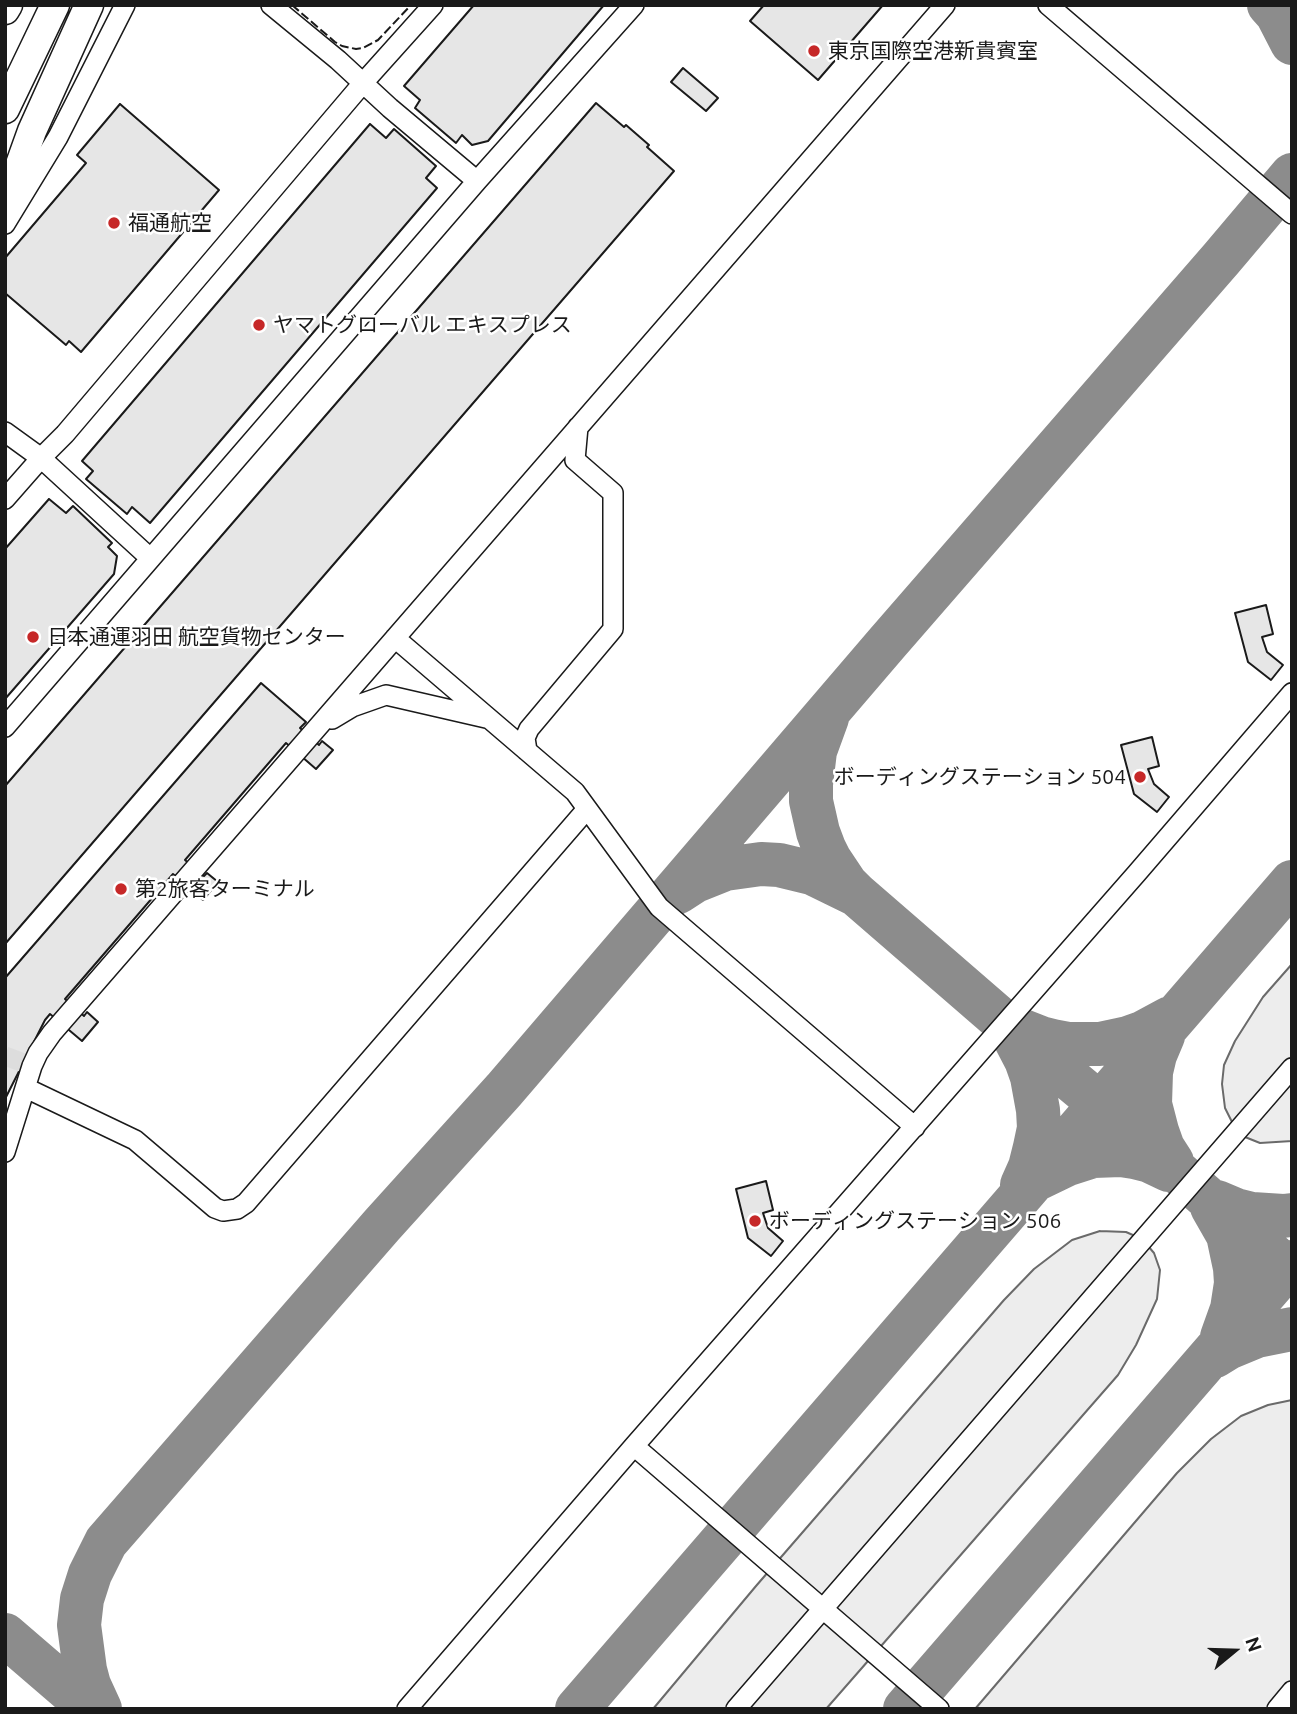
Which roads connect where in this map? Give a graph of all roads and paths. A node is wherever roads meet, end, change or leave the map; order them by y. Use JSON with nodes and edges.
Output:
{"nodes":[{"id":1,"x":8,"y":5,"type":"edge"},
{"id":2,"x":55,"y":5,"type":"edge"},
{"id":3,"x":89,"y":5,"type":"edge"},
{"id":4,"x":125,"y":5,"type":"edge"},
{"id":5,"x":271,"y":5,"type":"edge"},
{"id":6,"x":433,"y":5,"type":"edge"},
{"id":7,"x":634,"y":5,"type":"edge"},
{"id":8,"x":945,"y":5,"type":"edge"},
{"id":9,"x":1048,"y":5,"type":"edge"},
{"id":10,"x":5,"y":10,"type":"edge"},
{"id":11,"x":363,"y":83,"type":"junction"},
{"id":12,"x":5,"y":108,"type":"edge"},
{"id":13,"x":477,"y":181,"type":"junction"},
{"id":14,"x":5,"y":206,"type":"edge"},
{"id":15,"x":1292,"y":214,"type":"edge"},
{"id":16,"x":5,"y":224,"type":"edge"},
{"id":17,"x":578,"y":427,"type":"junction"},
{"id":18,"x":5,"y":432,"type":"edge"},
{"id":19,"x":41,"y":458,"type":"junction"},
{"id":20,"x":5,"y":499,"type":"edge"},
{"id":21,"x":150,"y":558,"type":"junction"},
{"id":22,"x":395,"y":638,"type":"junction"},
{"id":23,"x":1292,"y":693,"type":"edge"},
{"id":24,"x":491,"y":719,"type":"junction"},
{"id":25,"x":5,"y":727,"type":"edge"},
{"id":26,"x":316,"y":728,"type":"junction"},
{"id":27,"x":529,"y":729,"type":"junction"},
{"id":28,"x":527,"y":751,"type":"junction"},
{"id":29,"x":587,"y":809,"type":"junction"},
{"id":30,"x":1292,"y":1068,"type":"edge"},
{"id":31,"x":26,"y":1088,"type":"junction"},
{"id":32,"x":915,"y":1127,"type":"junction"},
{"id":33,"x":5,"y":1152,"type":"edge"},
{"id":34,"x":634,"y":1446,"type":"junction"},
{"id":35,"x":822,"y":1609,"type":"junction"},
{"id":36,"x":1292,"y":1691,"type":"edge"},
{"id":37,"x":407,"y":1709,"type":"edge"},
{"id":38,"x":736,"y":1709,"type":"edge"},
{"id":39,"x":939,"y":1709,"type":"edge"},
{"id":40,"x":1277,"y":1709,"type":"edge"}],
"edges":[{"from":1,"to":10,"type":"highway"},
{"from":2,"to":12,"type":"highway"},
{"from":3,"to":14,"type":"highway"},
{"from":4,"to":16,"type":"street"},
{"from":5,"to":11,"type":"street"},
{"from":6,"to":11,"type":"street"},
{"from":7,"to":13,"type":"street"},
{"from":8,"to":17,"type":"street"},
{"from":9,"to":15,"type":"street"},
{"from":11,"to":13,"type":"street"},
{"from":11,"to":19,"type":"street"},
{"from":13,"to":21,"type":"street"},
{"from":17,"to":22,"type":"street"},
{"from":17,"to":27,"type":"street"},
{"from":18,"to":19,"type":"street"},
{"from":19,"to":20,"type":"street"},
{"from":19,"to":21,"type":"street"},
{"from":21,"to":25,"type":"street"},
{"from":22,"to":24,"type":"street"},
{"from":22,"to":26,"type":"street"},
{"from":23,"to":32,"type":"street"},
{"from":24,"to":26,"type":"street"},
{"from":24,"to":27,"type":"street"},
{"from":24,"to":28,"type":"street"},
{"from":26,"to":31,"type":"street"},
{"from":27,"to":28,"type":"street"},
{"from":28,"to":29,"type":"street"},
{"from":29,"to":31,"type":"street"},
{"from":29,"to":32,"type":"street"},
{"from":30,"to":35,"type":"street"},
{"from":31,"to":33,"type":"street"},
{"from":32,"to":34,"type":"street"},
{"from":34,"to":35,"type":"street"},
{"from":34,"to":37,"type":"street"},
{"from":35,"to":38,"type":"street"},
{"from":35,"to":39,"type":"street"},
{"from":36,"to":40,"type":"street"}]}
